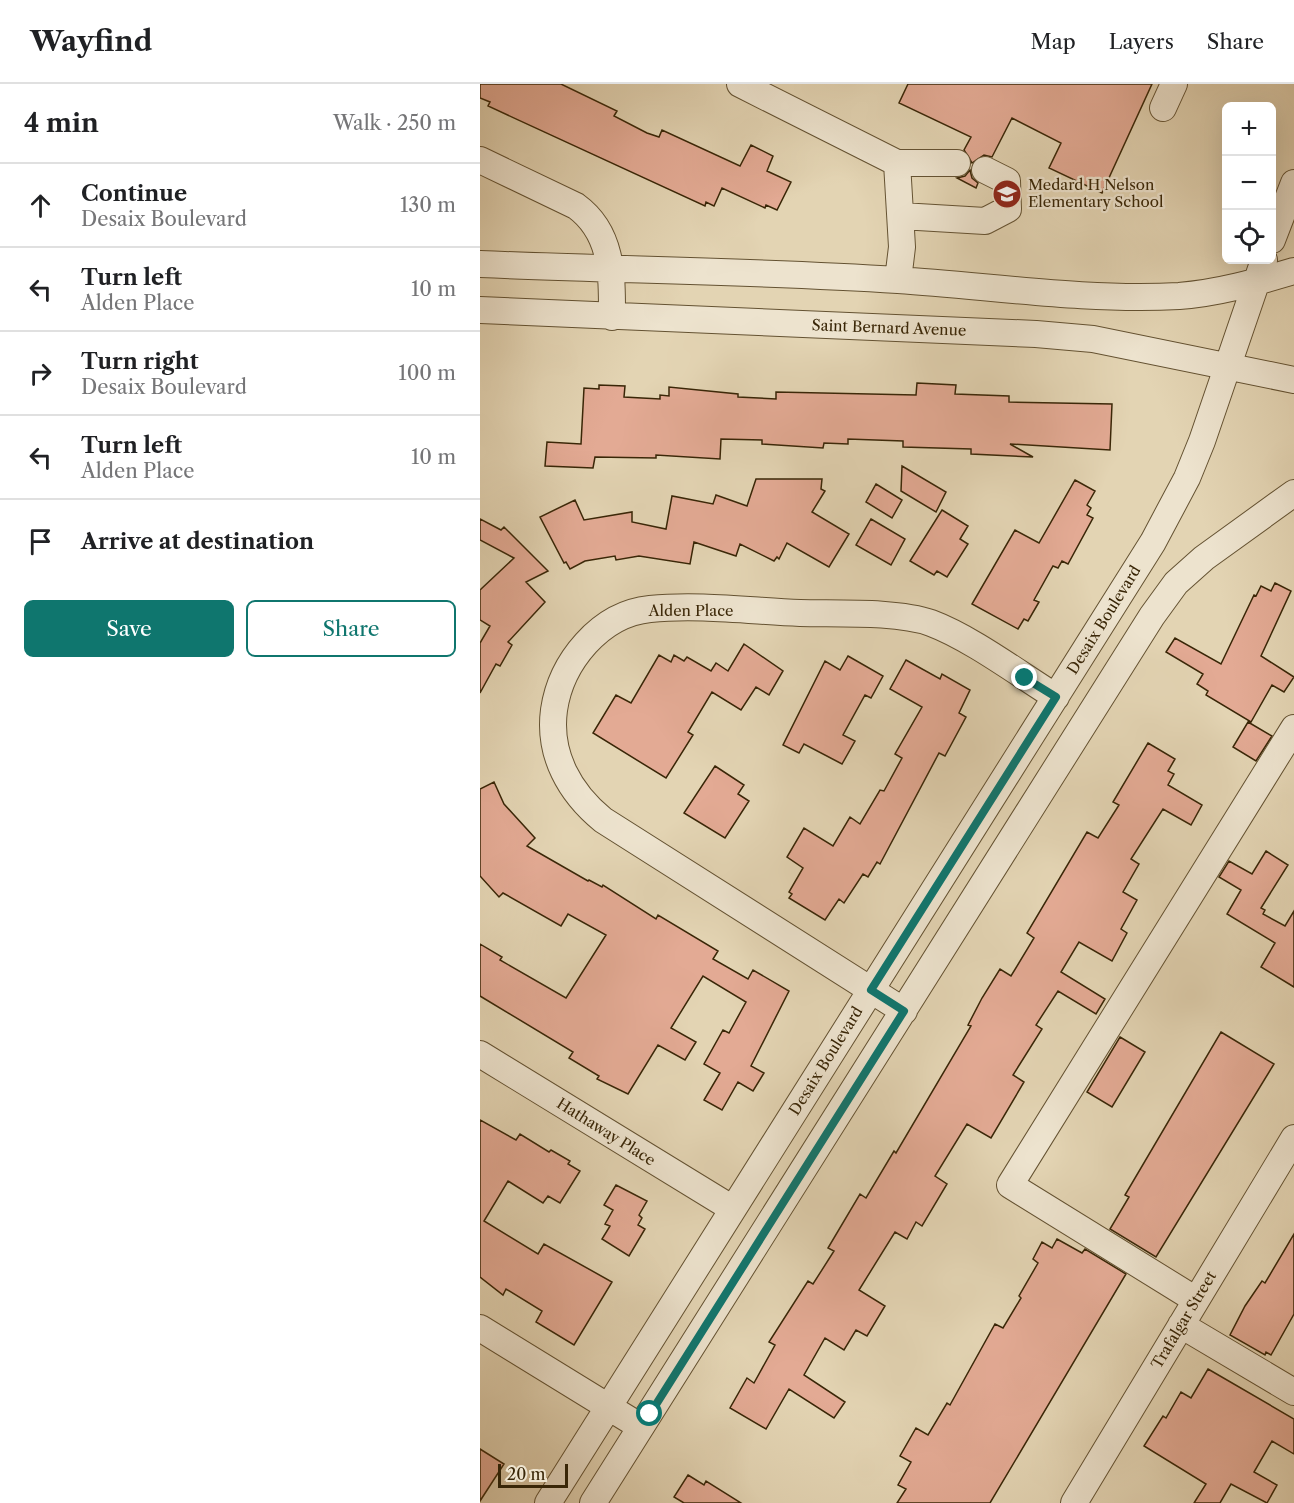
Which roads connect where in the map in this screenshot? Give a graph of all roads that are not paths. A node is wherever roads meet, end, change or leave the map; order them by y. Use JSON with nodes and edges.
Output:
{"nodes":[{"id":1,"x":740,"y":84,"type":"edge"},
{"id":2,"x":1174,"y":84,"type":"edge"},
{"id":3,"x":1163,"y":108,"type":"dead end"},
{"id":4,"x":480,"y":160,"type":"edge"},
{"id":5,"x":897,"y":163,"type":"junction"},
{"id":6,"x":957,"y":163,"type":"dead end"},
{"id":7,"x":985,"y":170,"type":"dead end"},
{"id":8,"x":1294,"y":183,"type":"edge"},
{"id":9,"x":901,"y":216,"type":"junction"},
{"id":10,"x":1276,"y":230,"type":"edge"},
{"id":11,"x":480,"y":264,"type":"edge"},
{"id":12,"x":1262,"y":264,"type":"edge"},
{"id":13,"x":612,"y":269,"type":"junction"},
{"id":14,"x":1294,"y":271,"type":"edge"},
{"id":15,"x":898,"y":280,"type":"junction"},
{"id":16,"x":1255,"y":283,"type":"junction"},
{"id":17,"x":480,"y":310,"type":"edge"},
{"id":18,"x":612,"y":317,"type":"junction"},
{"id":19,"x":1227,"y":367,"type":"junction"},
{"id":20,"x":1294,"y":380,"type":"edge"},
{"id":21,"x":1294,"y":493,"type":"edge"},
{"id":22,"x":1056,"y":697,"type":"junction"},
{"id":23,"x":1294,"y":728,"type":"edge"},
{"id":24,"x":871,"y":990,"type":"junction"},
{"id":25,"x":904,"y":1011,"type":"junction"},
{"id":26,"x":480,"y":1054,"type":"edge"},
{"id":27,"x":1294,"y":1138,"type":"edge"},
{"id":28,"x":733,"y":1209,"type":"junction"},
{"id":29,"x":1196,"y":1300,"type":"junction"},
{"id":30,"x":1181,"y":1325,"type":"junction"},
{"id":31,"x":480,"y":1328,"type":"edge"},
{"id":32,"x":1294,"y":1392,"type":"edge"},
{"id":33,"x":608,"y":1406,"type":"junction"},
{"id":34,"x":641,"y":1426,"type":"junction"},
{"id":35,"x":548,"y":1503,"type":"edge"},
{"id":36,"x":593,"y":1503,"type":"edge"},
{"id":37,"x":1074,"y":1503,"type":"edge"}],
"edges":[{"from":1,"to":5,"type":"street"},
{"from":2,"to":3,"type":"street"},
{"from":4,"to":13,"type":"street"},
{"from":5,"to":6,"type":"street"},
{"from":5,"to":9,"type":"street"},
{"from":7,"to":9,"type":"street"},
{"from":8,"to":10,"type":"street"},
{"from":9,"to":15,"type":"street"},
{"from":11,"to":13,"type":"street"},
{"from":12,"to":16,"type":"street","name":"Desaix Boulevard"},
{"from":13,"to":15,"type":"street"},
{"from":13,"to":18,"type":"street"},
{"from":14,"to":16,"type":"street"},
{"from":15,"to":16,"type":"street"},
{"from":16,"to":19,"type":"street","name":"Desaix Boulevard"},
{"from":17,"to":18,"type":"street","name":"Saint Bernard Avenue"},
{"from":18,"to":19,"type":"street","name":"Saint Bernard Avenue"},
{"from":19,"to":20,"type":"street","name":"Saint Bernard Avenue"},
{"from":19,"to":22,"type":"street","name":"Desaix Boulevard"},
{"from":21,"to":25,"type":"street"},
{"from":22,"to":24,"type":"street","name":"Desaix Boulevard"},
{"from":22,"to":24,"type":"street","name":"Alden Place"},
{"from":23,"to":29,"type":"street"},
{"from":24,"to":25,"type":"street","name":"Alden Place"},
{"from":24,"to":28,"type":"street","name":"Desaix Boulevard"},
{"from":25,"to":34,"type":"street"},
{"from":26,"to":28,"type":"street","name":"Hathaway Place"},
{"from":27,"to":29,"type":"street","name":"Trafalgar Street"},
{"from":28,"to":33,"type":"street","name":"Desaix Boulevard"},
{"from":29,"to":30,"type":"street","name":"Trafalgar Street"},
{"from":30,"to":32,"type":"street"},
{"from":30,"to":37,"type":"street","name":"Trafalgar Street"},
{"from":31,"to":33,"type":"street"},
{"from":33,"to":34,"type":"street"},
{"from":33,"to":35,"type":"street","name":"Desaix Boulevard"},
{"from":34,"to":36,"type":"street"}]}
